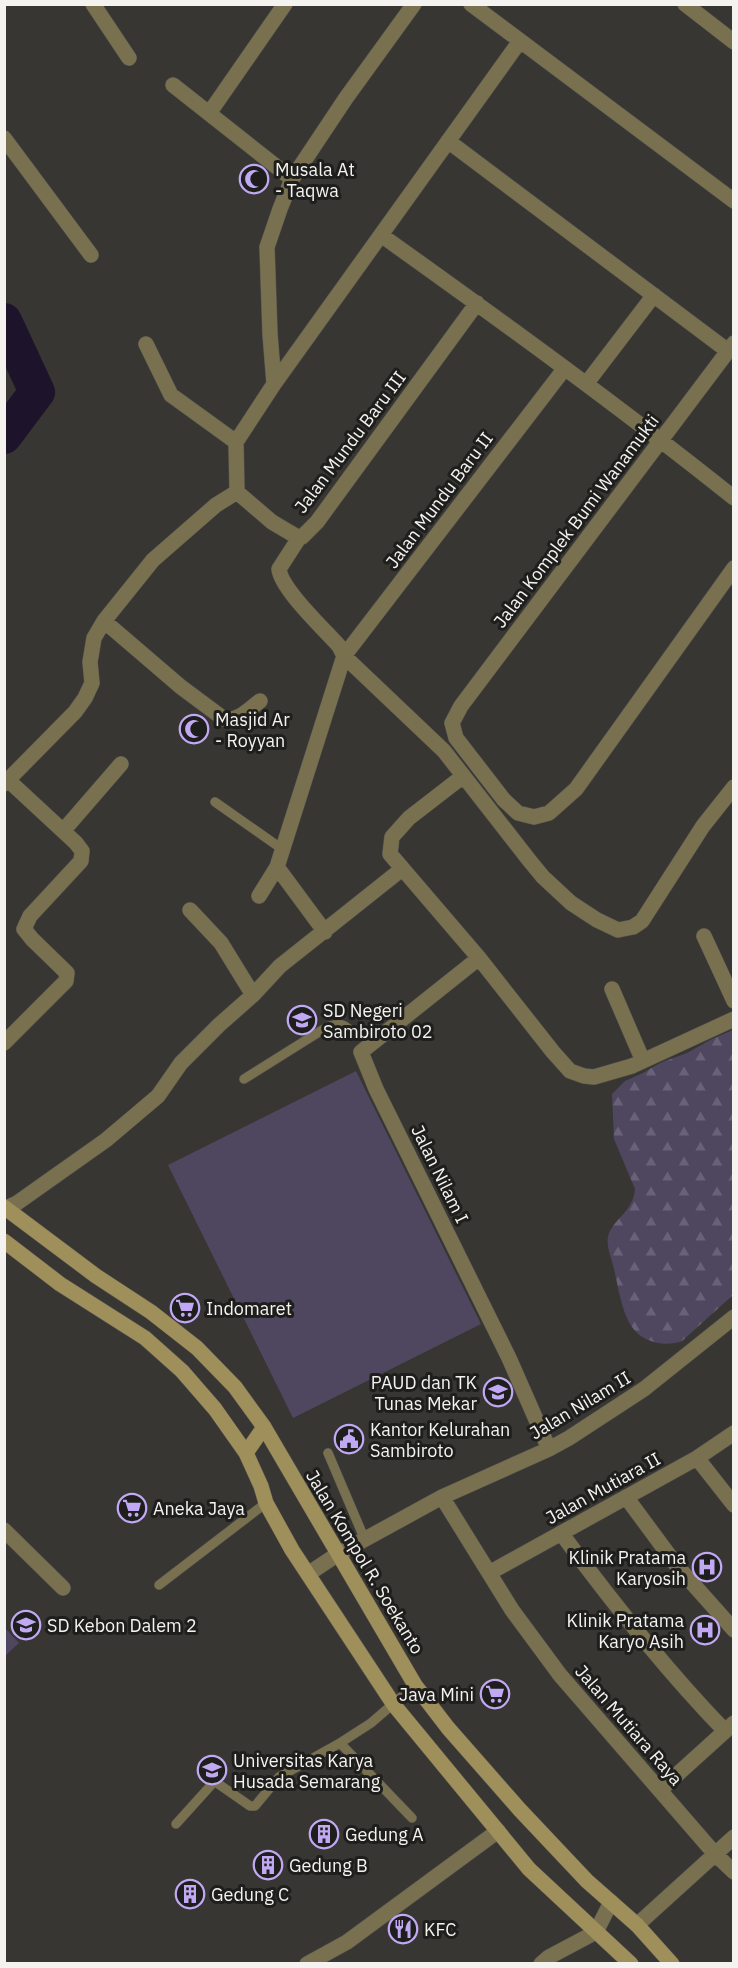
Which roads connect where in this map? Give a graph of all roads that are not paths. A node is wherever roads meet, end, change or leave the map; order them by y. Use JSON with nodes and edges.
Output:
{"nodes":[{"id":1,"x":93,"y":4,"type":"edge"},
{"id":2,"x":285,"y":4,"type":"edge"},
{"id":3,"x":414,"y":4,"type":"edge"},
{"id":4,"x":471,"y":4,"type":"edge"},
{"id":5,"x":685,"y":4,"type":"edge"},
{"id":6,"x":520,"y":41,"type":"junction"},
{"id":7,"x":734,"y":42,"type":"edge"},
{"id":8,"x":129,"y":58,"type":"dead end"},
{"id":9,"x":173,"y":85,"type":"dead end"},
{"id":10,"x":210,"y":112,"type":"junction"},
{"id":11,"x":4,"y":138,"type":"edge"},
{"id":12,"x":448,"y":141,"type":"junction"},
{"id":13,"x":292,"y":179,"type":"junction"},
{"id":14,"x":734,"y":201,"type":"edge"},
{"id":15,"x":381,"y":235,"type":"junction"},
{"id":16,"x":91,"y":255,"type":"dead end"},
{"id":17,"x":654,"y":295,"type":"junction"},
{"id":18,"x":477,"y":303,"type":"junction"},
{"id":19,"x":146,"y":344,"type":"dead end"},
{"id":20,"x":731,"y":347,"type":"edge"},
{"id":21,"x":565,"y":368,"type":"junction"},
{"id":22,"x":274,"y":384,"type":"junction"},
{"id":23,"x":586,"y":384,"type":"junction"},
{"id":24,"x":661,"y":440,"type":"junction"},
{"id":25,"x":236,"y":442,"type":"junction"},
{"id":26,"x":237,"y":492,"type":"junction"},
{"id":27,"x":734,"y":498,"type":"edge"},
{"id":28,"x":299,"y":538,"type":"junction"},
{"id":29,"x":734,"y":568,"type":"edge"},
{"id":30,"x":104,"y":621,"type":"junction"},
{"id":31,"x":344,"y":656,"type":"junction"},
{"id":32,"x":260,"y":701,"type":"dead end"},
{"id":33,"x":121,"y":764,"type":"dead end"},
{"id":34,"x":462,"y":777,"type":"junction"},
{"id":35,"x":6,"y":782,"type":"edge"},
{"id":36,"x":734,"y":788,"type":"edge"},
{"id":37,"x":215,"y":802,"type":"dead end"},
{"id":38,"x":63,"y":831,"type":"junction"},
{"id":39,"x":282,"y":849,"type":"junction"},
{"id":40,"x":277,"y":867,"type":"junction"},
{"id":41,"x":402,"y":869,"type":"junction"},
{"id":42,"x":259,"y":896,"type":"dead end"},
{"id":43,"x":190,"y":910,"type":"dead end"},
{"id":44,"x":325,"y":932,"type":"junction"},
{"id":45,"x":704,"y":936,"type":"dead end"},
{"id":46,"x":479,"y":958,"type":"junction"},
{"id":47,"x":612,"y":989,"type":"dead end"},
{"id":48,"x":253,"y":994,"type":"junction"},
{"id":49,"x":734,"y":1001,"type":"edge"},
{"id":50,"x":734,"y":1019,"type":"edge"},
{"id":51,"x":357,"y":1042,"type":"junction"},
{"id":52,"x":4,"y":1043,"type":"edge"},
{"id":53,"x":643,"y":1061,"type":"junction"},
{"id":54,"x":244,"y":1079,"type":"dead end"},
{"id":55,"x":5,"y":1208,"type":"edge"},
{"id":56,"x":4,"y":1241,"type":"edge"},
{"id":57,"x":734,"y":1317,"type":"edge"},
{"id":58,"x":264,"y":1428,"type":"junction"},
{"id":59,"x":734,"y":1433,"type":"edge"},
{"id":60,"x":549,"y":1449,"type":"junction"},
{"id":61,"x":246,"y":1453,"type":"junction"},
{"id":62,"x":328,"y":1453,"type":"dead end"},
{"id":63,"x":697,"y":1458,"type":"junction"},
{"id":64,"x":442,"y":1497,"type":"junction"},
{"id":65,"x":626,"y":1497,"type":"junction"},
{"id":66,"x":266,"y":1503,"type":"junction"},
{"id":67,"x":734,"y":1504,"type":"edge"},
{"id":68,"x":4,"y":1530,"type":"edge"},
{"id":69,"x":561,"y":1533,"type":"junction"},
{"id":70,"x":365,"y":1540,"type":"junction"},
{"id":71,"x":338,"y":1554,"type":"junction"},
{"id":72,"x":489,"y":1573,"type":"junction"},
{"id":73,"x":308,"y":1574,"type":"junction"},
{"id":74,"x":159,"y":1584,"type":"dead end"},
{"id":75,"x":63,"y":1588,"type":"dead end"},
{"id":76,"x":734,"y":1630,"type":"edge"},
{"id":77,"x":416,"y":1685,"type":"junction"},
{"id":78,"x":394,"y":1705,"type":"junction"},
{"id":79,"x":729,"y":1727,"type":"edge"},
{"id":80,"x":339,"y":1743,"type":"junction"},
{"id":81,"x":660,"y":1790,"type":"junction"},
{"id":82,"x":412,"y":1818,"type":"dead end"},
{"id":83,"x":176,"y":1824,"type":"dead end"},
{"id":84,"x":498,"y":1831,"type":"junction"},
{"id":85,"x":734,"y":1837,"type":"edge"},
{"id":86,"x":715,"y":1854,"type":"junction"},
{"id":87,"x":734,"y":1872,"type":"edge"},
{"id":88,"x":611,"y":1902,"type":"junction"},
{"id":89,"x":636,"y":1925,"type":"junction"},
{"id":90,"x":596,"y":1932,"type":"junction"},
{"id":91,"x":307,"y":1964,"type":"edge"},
{"id":92,"x":541,"y":1964,"type":"edge"},
{"id":93,"x":631,"y":1964,"type":"edge"},
{"id":94,"x":672,"y":1964,"type":"edge"}],
"edges":[{"from":1,"to":8,"type":"street"},
{"from":2,"to":10,"type":"street"},
{"from":3,"to":13,"type":"street"},
{"from":4,"to":6,"type":"street"},
{"from":5,"to":7,"type":"street"},
{"from":6,"to":12,"type":"street"},
{"from":6,"to":14,"type":"street"},
{"from":9,"to":10,"type":"street"},
{"from":10,"to":13,"type":"street"},
{"from":11,"to":16,"type":"street"},
{"from":12,"to":15,"type":"street"},
{"from":12,"to":17,"type":"street"},
{"from":13,"to":22,"type":"street"},
{"from":15,"to":18,"type":"street"},
{"from":15,"to":22,"type":"street"},
{"from":17,"to":20,"type":"street"},
{"from":17,"to":23,"type":"street"},
{"from":18,"to":21,"type":"street"},
{"from":18,"to":28,"type":"street","name":"Jalan Mundu Baru III"},
{"from":19,"to":25,"type":"street"},
{"from":20,"to":24,"type":"street","name":"Jalan Komplek Bumi Wanamukti"},
{"from":21,"to":23,"type":"street"},
{"from":21,"to":31,"type":"street","name":"Jalan Mundu Baru II"},
{"from":22,"to":25,"type":"street"},
{"from":23,"to":24,"type":"street"},
{"from":24,"to":27,"type":"street"},
{"from":24,"to":29,"type":"street","name":"Jalan Komplek Bumi Wanamukti"},
{"from":25,"to":26,"type":"street"},
{"from":26,"to":28,"type":"street","name":"Jalan Mundu Baru III"},
{"from":26,"to":30,"type":"street"},
{"from":28,"to":31,"type":"street"},
{"from":30,"to":32,"type":"street"},
{"from":30,"to":35,"type":"street"},
{"from":31,"to":34,"type":"street"},
{"from":31,"to":39,"type":"street","name":"Jalan Mundu Baru II"},
{"from":33,"to":38,"type":"street"},
{"from":34,"to":36,"type":"street"},
{"from":34,"to":41,"type":"street"},
{"from":35,"to":38,"type":"street"},
{"from":37,"to":39,"type":"lane"},
{"from":38,"to":52,"type":"street"},
{"from":39,"to":40,"type":"street","name":"Jalan Mundu Baru II"},
{"from":40,"to":42,"type":"street","name":"Jalan Mundu Baru II"},
{"from":40,"to":44,"type":"street"},
{"from":41,"to":44,"type":"street"},
{"from":41,"to":46,"type":"street"},
{"from":43,"to":48,"type":"street"},
{"from":44,"to":48,"type":"street"},
{"from":45,"to":49,"type":"street"},
{"from":46,"to":51,"type":"street"},
{"from":46,"to":53,"type":"street"},
{"from":47,"to":53,"type":"street"},
{"from":48,"to":55,"type":"street"},
{"from":50,"to":53,"type":"street"},
{"from":51,"to":54,"type":"lane"},
{"from":51,"to":60,"type":"street","name":"Jalan Nilam I"},
{"from":55,"to":58,"type":"main road","name":"Jalan Kompol R. Soekanto"},
{"from":56,"to":61,"type":"main road"},
{"from":57,"to":60,"type":"street","name":"Jalan Nilam II"},
{"from":58,"to":61,"type":"main road"},
{"from":58,"to":71,"type":"main road","name":"Jalan Kompol R. Soekanto"},
{"from":59,"to":63,"type":"street","name":"Jalan Mutiara II"},
{"from":60,"to":64,"type":"street","name":"Jalan Nilam II"},
{"from":61,"to":66,"type":"main road"},
{"from":62,"to":70,"type":"lane"},
{"from":63,"to":65,"type":"street","name":"Jalan Mutiara II"},
{"from":63,"to":67,"type":"street"},
{"from":64,"to":70,"type":"street","name":"Jalan Nilam II"},
{"from":64,"to":72,"type":"street","name":"Jalan Mutiara Raya"},
{"from":65,"to":69,"type":"street","name":"Jalan Mutiara II"},
{"from":65,"to":76,"type":"street"},
{"from":66,"to":73,"type":"main road"},
{"from":66,"to":74,"type":"lane"},
{"from":68,"to":75,"type":"street"},
{"from":69,"to":72,"type":"street","name":"Jalan Mutiara II"},
{"from":69,"to":79,"type":"street"},
{"from":70,"to":71,"type":"street","name":"Jalan Nilam II"},
{"from":71,"to":73,"type":"street","name":"Jalan Nilam II"},
{"from":71,"to":77,"type":"main road","name":"Jalan Kompol R. Soekanto"},
{"from":72,"to":81,"type":"street","name":"Jalan Mutiara Raya"},
{"from":73,"to":78,"type":"main road"},
{"from":77,"to":78,"type":"lane"},
{"from":77,"to":88,"type":"main road","name":"Jalan Kompol R. Soekanto"},
{"from":78,"to":80,"type":"lane"},
{"from":78,"to":84,"type":"main road"},
{"from":79,"to":81,"type":"street"},
{"from":80,"to":82,"type":"lane"},
{"from":80,"to":83,"type":"lane"},
{"from":81,"to":86,"type":"street","name":"Jalan Mutiara Raya"},
{"from":84,"to":90,"type":"main road"},
{"from":84,"to":91,"type":"street"},
{"from":85,"to":86,"type":"street"},
{"from":86,"to":87,"type":"street","name":"Jalan Mutiara Raya"},
{"from":86,"to":89,"type":"street"},
{"from":88,"to":89,"type":"main road","name":"Jalan Kompol R. Soekanto"},
{"from":88,"to":90,"type":"street"},
{"from":89,"to":94,"type":"main road","name":"Jalan Kompol R. Soekanto"},
{"from":90,"to":92,"type":"street"},
{"from":90,"to":93,"type":"main road"}]}
